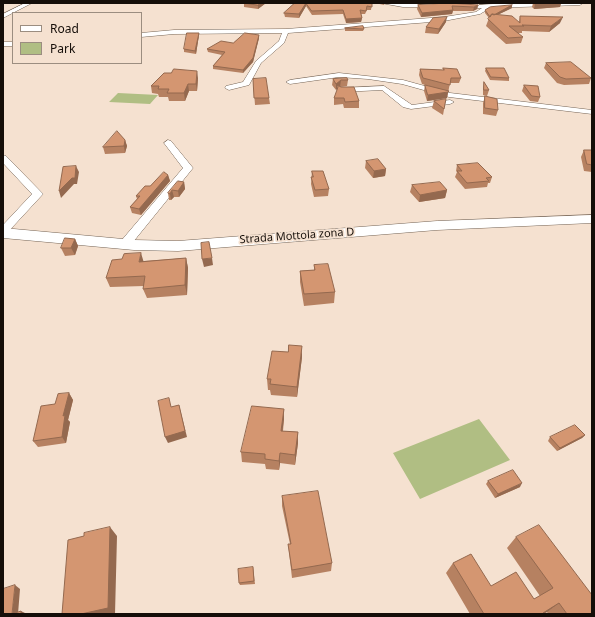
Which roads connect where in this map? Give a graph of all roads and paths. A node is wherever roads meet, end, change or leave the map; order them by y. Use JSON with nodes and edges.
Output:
{"nodes":[{"id":1,"x":29,"y":3,"type":"edge"},
{"id":2,"x":384,"y":3,"type":"edge"},
{"id":3,"x":580,"y":3,"type":"edge"},
{"id":4,"x":488,"y":7,"type":"junction"},
{"id":5,"x":3,"y":16,"type":"edge"},
{"id":6,"x":286,"y":31,"type":"junction"},
{"id":7,"x":142,"y":35,"type":"edge"},
{"id":8,"x":290,"y":82,"type":"dead end"},
{"id":9,"x":229,"y":88,"type":"dead end"},
{"id":10,"x":340,"y":90,"type":"edge"},
{"id":11,"x":472,"y":98,"type":"junction"},
{"id":12,"x":592,"y":112,"type":"edge"},
{"id":13,"x":168,"y":143,"type":"dead end"},
{"id":14,"x":3,"y":158,"type":"edge"},
{"id":15,"x":592,"y":219,"type":"edge"},
{"id":16,"x":3,"y":232,"type":"edge"},
{"id":17,"x":125,"y":244,"type":"junction"}],
"edges":[{"from":1,"to":5,"type":"street"},
{"from":2,"to":4,"type":"street"},
{"from":3,"to":4,"type":"street"},
{"from":4,"to":6,"type":"street"},
{"from":6,"to":7,"type":"street"},
{"from":6,"to":9,"type":"street"},
{"from":8,"to":11,"type":"street"},
{"from":10,"to":11,"type":"street"},
{"from":11,"to":12,"type":"street"},
{"from":13,"to":17,"type":"street"},
{"from":14,"to":16,"type":"street"},
{"from":15,"to":17,"type":"main road","name":"Strada Mottola zona D"},
{"from":16,"to":17,"type":"main road","name":"Strada Mottola zona D"}]}
